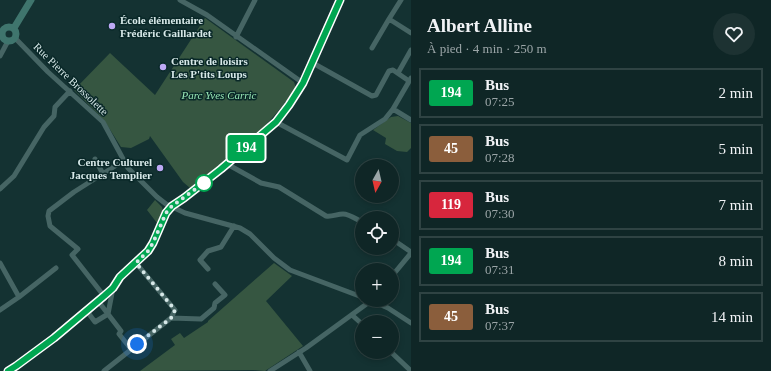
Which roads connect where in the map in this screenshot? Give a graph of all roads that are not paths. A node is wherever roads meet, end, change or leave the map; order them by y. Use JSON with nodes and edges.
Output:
{"nodes":[{"id":1,"x":31,"y":0,"type":"edge"},
{"id":2,"x":180,"y":0,"type":"edge"},
{"id":3,"x":255,"y":0,"type":"edge"},
{"id":4,"x":340,"y":0,"type":"edge"},
{"id":5,"x":401,"y":0,"type":"edge"},
{"id":6,"x":388,"y":19,"type":"junction"},
{"id":7,"x":2,"y":28,"type":"edge"},
{"id":8,"x":14,"y":28,"type":"junction"},
{"id":9,"x":411,"y":33,"type":"edge"},
{"id":10,"x":236,"y":37,"type":"junction"},
{"id":11,"x":15,"y":38,"type":"junction"},
{"id":12,"x":8,"y":41,"type":"junction"},
{"id":13,"x":372,"y":48,"type":"dead end"},
{"id":14,"x":411,"y":50,"type":"edge"},
{"id":15,"x":0,"y":56,"type":"edge"},
{"id":16,"x":311,"y":62,"type":"junction"},
{"id":17,"x":398,"y":73,"type":"junction"},
{"id":18,"x":410,"y":79,"type":"edge"},
{"id":19,"x":303,"y":83,"type":"junction"},
{"id":20,"x":70,"y":91,"type":"junction"},
{"id":21,"x":393,"y":108,"type":"junction"},
{"id":22,"x":411,"y":120,"type":"edge"},
{"id":23,"x":276,"y":122,"type":"junction"},
{"id":24,"x":95,"y":158,"type":"dead end"},
{"id":25,"x":123,"y":160,"type":"junction"},
{"id":26,"x":227,"y":164,"type":"junction"},
{"id":27,"x":103,"y":174,"type":"junction"},
{"id":28,"x":0,"y":189,"type":"edge"},
{"id":29,"x":172,"y":206,"type":"junction"},
{"id":30,"x":355,"y":219,"type":"edge"},
{"id":31,"x":234,"y":226,"type":"junction"},
{"id":32,"x":399,"y":244,"type":"edge"},
{"id":33,"x":411,"y":253,"type":"edge"},
{"id":34,"x":0,"y":263,"type":"edge"},
{"id":35,"x":136,"y":263,"type":"junction"},
{"id":36,"x":56,"y":268,"type":"dead end"},
{"id":37,"x":399,"y":268,"type":"edge"},
{"id":38,"x":208,"y":269,"type":"dead end"},
{"id":39,"x":215,"y":284,"type":"dead end"},
{"id":40,"x":113,"y":288,"type":"junction"},
{"id":41,"x":355,"y":295,"type":"edge"},
{"id":42,"x":104,"y":296,"type":"junction"},
{"id":43,"x":19,"y":297,"type":"junction"},
{"id":44,"x":98,"y":301,"type":"junction"},
{"id":45,"x":362,"y":307,"type":"edge"},
{"id":46,"x":386,"y":307,"type":"edge"},
{"id":47,"x":88,"y":309,"type":"junction"},
{"id":48,"x":0,"y":310,"type":"edge"},
{"id":49,"x":108,"y":314,"type":"junction"},
{"id":50,"x":352,"y":315,"type":"junction"},
{"id":51,"x":171,"y":318,"type":"junction"},
{"id":52,"x":355,"y":318,"type":"edge"},
{"id":53,"x":411,"y":323,"type":"edge"},
{"id":54,"x":131,"y":349,"type":"junction"},
{"id":55,"x":299,"y":352,"type":"junction"},
{"id":56,"x":399,"y":358,"type":"edge"},
{"id":57,"x":410,"y":367,"type":"edge"},
{"id":58,"x":8,"y":371,"type":"edge"},
{"id":59,"x":104,"y":371,"type":"edge"},
{"id":60,"x":270,"y":371,"type":"edge"},
{"id":61,"x":310,"y":371,"type":"edge"}],
"edges":[{"from":1,"to":8,"type":"street"},
{"from":2,"to":10,"type":"street"},
{"from":3,"to":10,"type":"street"},
{"from":4,"to":16,"type":"street"},
{"from":5,"to":6,"type":"street"},
{"from":6,"to":9,"type":"street"},
{"from":6,"to":13,"type":"street"},
{"from":7,"to":8,"type":"street"},
{"from":7,"to":12,"type":"street"},
{"from":8,"to":11,"type":"street"},
{"from":10,"to":19,"type":"street"},
{"from":11,"to":12,"type":"street"},
{"from":11,"to":20,"type":"street","name":"Rue Pierre Brossolette"},
{"from":12,"to":15,"type":"street"},
{"from":14,"to":17,"type":"street"},
{"from":16,"to":17,"type":"street"},
{"from":16,"to":19,"type":"street"},
{"from":17,"to":18,"type":"street"},
{"from":18,"to":21,"type":"street"},
{"from":19,"to":23,"type":"street"},
{"from":20,"to":25,"type":"street","name":"Rue Pierre Brossolette"},
{"from":20,"to":28,"type":"street"},
{"from":21,"to":22,"type":"street"},
{"from":21,"to":23,"type":"street"},
{"from":23,"to":26,"type":"street"},
{"from":24,"to":27,"type":"street"},
{"from":25,"to":27,"type":"street"},
{"from":25,"to":29,"type":"street","name":"Rue Pierre Brossolette"},
{"from":26,"to":29,"type":"street"},
{"from":26,"to":30,"type":"street"},
{"from":27,"to":42,"type":"street"},
{"from":29,"to":31,"type":"street","name":"Rue Pierre Brossolette"},
{"from":29,"to":35,"type":"street"},
{"from":31,"to":38,"type":"street"},
{"from":31,"to":41,"type":"street","name":"Rue Pierre Brossolette"},
{"from":32,"to":33,"type":"street"},
{"from":33,"to":37,"type":"street"},
{"from":34,"to":43,"type":"street"},
{"from":35,"to":40,"type":"street"},
{"from":35,"to":51,"type":"street"},
{"from":36,"to":43,"type":"street"},
{"from":39,"to":51,"type":"street"},
{"from":40,"to":42,"type":"street"},
{"from":40,"to":49,"type":"street"},
{"from":42,"to":44,"type":"street"},
{"from":43,"to":48,"type":"street"},
{"from":44,"to":47,"type":"street"},
{"from":44,"to":49,"type":"street"},
{"from":45,"to":50,"type":"street"},
{"from":46,"to":53,"type":"street"},
{"from":47,"to":49,"type":"street"},
{"from":47,"to":58,"type":"street"},
{"from":49,"to":54,"type":"street"},
{"from":50,"to":52,"type":"street"},
{"from":50,"to":55,"type":"street"},
{"from":51,"to":54,"type":"street"},
{"from":54,"to":59,"type":"street"},
{"from":55,"to":60,"type":"street"},
{"from":55,"to":61,"type":"street"},
{"from":56,"to":57,"type":"street"}]}
